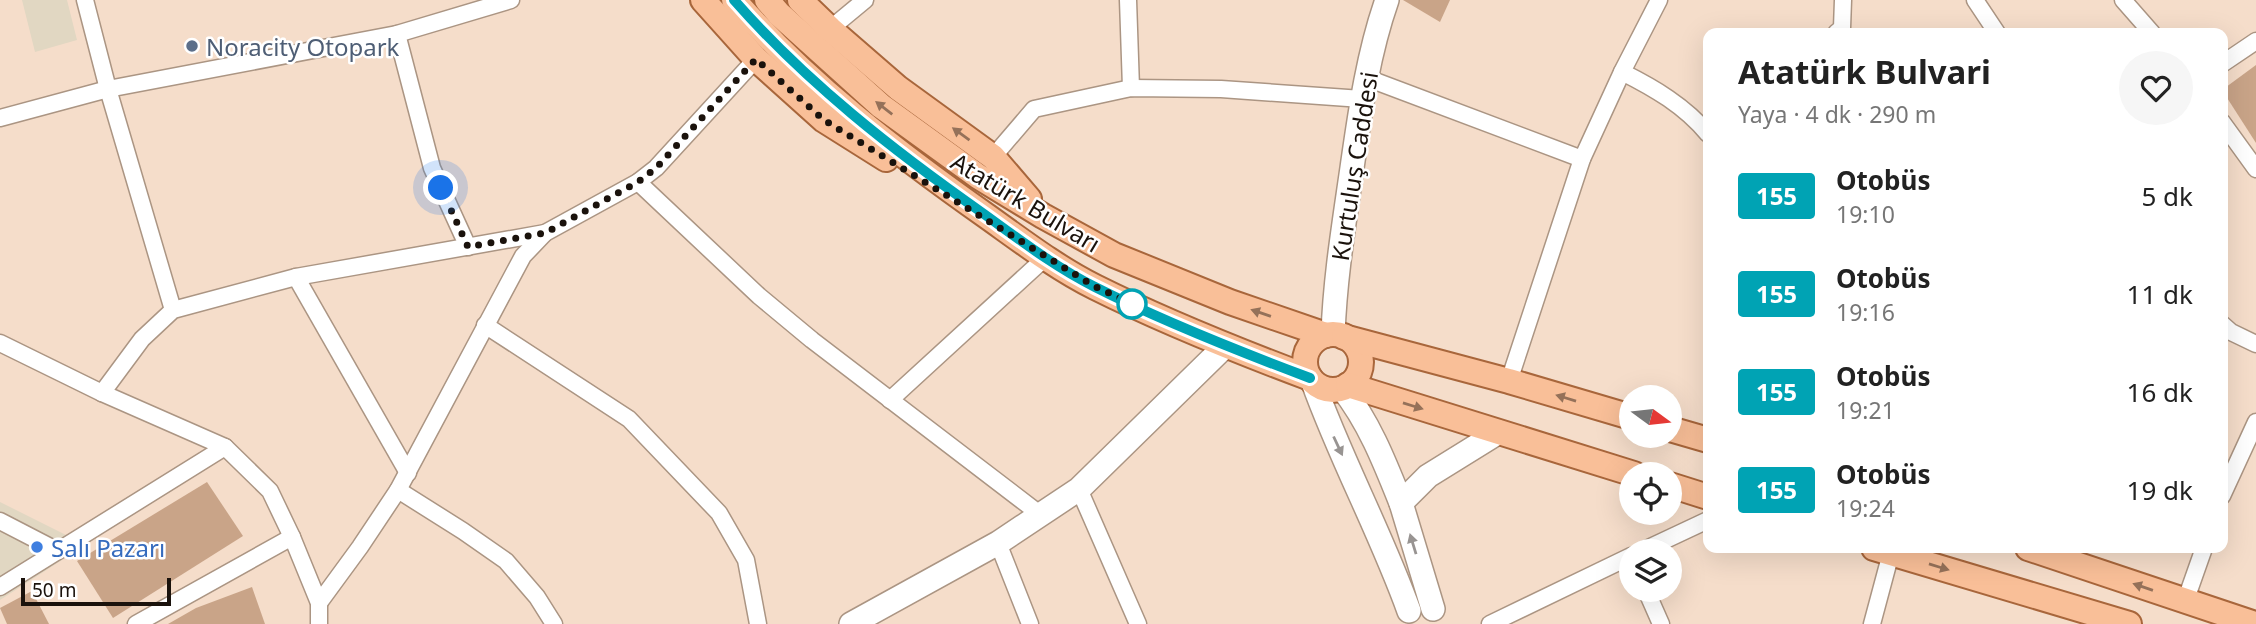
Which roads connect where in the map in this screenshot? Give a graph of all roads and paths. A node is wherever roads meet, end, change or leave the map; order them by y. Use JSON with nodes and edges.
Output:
{"nodes":[{"id":1,"x":85,"y":0,"type":"edge"},
{"id":2,"x":511,"y":0,"type":"edge"},
{"id":3,"x":703,"y":0,"type":"edge"},
{"id":4,"x":734,"y":0,"type":"edge"},
{"id":5,"x":767,"y":0,"type":"edge"},
{"id":6,"x":800,"y":0,"type":"edge"},
{"id":7,"x":865,"y":0,"type":"edge"},
{"id":8,"x":1128,"y":0,"type":"edge"},
{"id":9,"x":1387,"y":0,"type":"edge"},
{"id":10,"x":1659,"y":0,"type":"edge"},
{"id":11,"x":1843,"y":0,"type":"edge"},
{"id":12,"x":1975,"y":0,"type":"edge"},
{"id":13,"x":2123,"y":0,"type":"edge"},
{"id":14,"x":1842,"y":28,"type":"edge"},
{"id":15,"x":1994,"y":28,"type":"edge"},
{"id":16,"x":2148,"y":28,"type":"edge"},
{"id":17,"x":830,"y":29,"type":"junction"},
{"id":18,"x":397,"y":34,"type":"junction"},
{"id":19,"x":2256,"y":41,"type":"edge"},
{"id":20,"x":756,"y":59,"type":"junction"},
{"id":21,"x":2228,"y":60,"type":"edge"},
{"id":22,"x":1622,"y":72,"type":"junction"},
{"id":23,"x":1131,"y":88,"type":"junction"},
{"id":24,"x":108,"y":89,"type":"junction"},
{"id":25,"x":1364,"y":89,"type":"junction"},
{"id":26,"x":0,"y":118,"type":"edge"},
{"id":27,"x":1703,"y":128,"type":"edge"},
{"id":28,"x":2228,"y":130,"type":"edge"},
{"id":29,"x":993,"y":157,"type":"junction"},
{"id":30,"x":1582,"y":159,"type":"junction"},
{"id":31,"x":2256,"y":169,"type":"edge"},
{"id":32,"x":638,"y":182,"type":"junction"},
{"id":33,"x":1043,"y":216,"type":"junction"},
{"id":34,"x":545,"y":233,"type":"junction"},
{"id":35,"x":468,"y":247,"type":"junction"},
{"id":36,"x":1045,"y":258,"type":"junction"},
{"id":37,"x":296,"y":277,"type":"junction"},
{"id":38,"x":173,"y":310,"type":"junction"},
{"id":39,"x":485,"y":325,"type":"junction"},
{"id":40,"x":2228,"y":329,"type":"edge"},
{"id":41,"x":1334,"y":335,"type":"junction"},
{"id":42,"x":0,"y":344,"type":"edge"},
{"id":43,"x":2256,"y":344,"type":"edge"},
{"id":44,"x":1225,"y":346,"type":"junction"},
{"id":45,"x":1312,"y":380,"type":"junction"},
{"id":46,"x":1509,"y":381,"type":"junction"},
{"id":47,"x":1345,"y":387,"type":"junction"},
{"id":48,"x":102,"y":393,"type":"junction"},
{"id":49,"x":890,"y":400,"type":"junction"},
{"id":50,"x":1619,"y":413,"type":"edge"},
{"id":51,"x":2256,"y":422,"type":"edge"},
{"id":52,"x":1499,"y":432,"type":"junction"},
{"id":53,"x":1682,"y":432,"type":"edge"},
{"id":54,"x":1703,"y":439,"type":"edge"},
{"id":55,"x":225,"y":447,"type":"junction"},
{"id":56,"x":1619,"y":469,"type":"edge"},
{"id":57,"x":408,"y":473,"type":"junction"},
{"id":58,"x":2228,"y":484,"type":"edge"},
{"id":59,"x":1079,"y":489,"type":"junction"},
{"id":60,"x":1682,"y":489,"type":"edge"},
{"id":61,"x":398,"y":490,"type":"junction"},
{"id":62,"x":1703,"y":495,"type":"edge"},
{"id":63,"x":1401,"y":503,"type":"junction"},
{"id":64,"x":1041,"y":515,"type":"junction"},
{"id":65,"x":0,"y":521,"type":"edge"},
{"id":66,"x":1703,"y":522,"type":"edge"},
{"id":67,"x":292,"y":537,"type":"junction"},
{"id":68,"x":1668,"y":539,"type":"edge"},
{"id":69,"x":998,"y":543,"type":"junction"},
{"id":70,"x":58,"y":551,"type":"junction"},
{"id":71,"x":1882,"y":553,"type":"edge"},
{"id":72,"x":1892,"y":553,"type":"edge"},
{"id":73,"x":2043,"y":553,"type":"edge"},
{"id":74,"x":2202,"y":553,"type":"edge"},
{"id":75,"x":1619,"y":562,"type":"edge"},
{"id":76,"x":0,"y":587,"type":"edge"},
{"id":77,"x":1651,"y":602,"type":"edge"},
{"id":78,"x":2185,"y":602,"type":"junction"},
{"id":79,"x":319,"y":603,"type":"junction"},
{"id":80,"x":1438,"y":616,"type":"edge"},
{"id":81,"x":1405,"y":618,"type":"edge"},
{"id":82,"x":863,"y":622,"type":"edge"},
{"id":83,"x":136,"y":624,"type":"edge"},
{"id":84,"x":319,"y":624,"type":"edge"},
{"id":85,"x":554,"y":624,"type":"edge"},
{"id":86,"x":758,"y":624,"type":"edge"},
{"id":87,"x":1030,"y":624,"type":"edge"},
{"id":88,"x":1138,"y":624,"type":"edge"},
{"id":89,"x":1490,"y":624,"type":"edge"},
{"id":90,"x":1661,"y":624,"type":"edge"},
{"id":91,"x":1872,"y":624,"type":"edge"},
{"id":92,"x":2129,"y":624,"type":"edge"},
{"id":93,"x":2255,"y":624,"type":"edge"}],
"edges":[{"from":1,"to":24,"type":"street"},
{"from":2,"to":18,"type":"street"},
{"from":3,"to":20,"type":"main road"},
{"from":4,"to":36,"type":"main road","name":"Atatürk Bulvarı"},
{"from":33,"to":5,"type":"main road","name":"Atatürk Bulvarı","one_way":true},
{"from":6,"to":17,"type":"main road"},
{"from":7,"to":17,"type":"street"},
{"from":8,"to":23,"type":"street"},
{"from":9,"to":25,"type":"street","name":"Kurtuluş Caddesi"},
{"from":10,"to":22,"type":"street"},
{"from":11,"to":14,"type":"street"},
{"from":12,"to":15,"type":"street"},
{"from":13,"to":16,"type":"street"},
{"from":29,"to":17,"type":"main road","one_way":true},
{"from":18,"to":24,"type":"street"},
{"from":18,"to":35,"type":"street"},
{"from":19,"to":21,"type":"street"},
{"from":20,"to":32,"type":"street"},
{"from":20,"to":36,"type":"main road"},
{"from":22,"to":27,"type":"street"},
{"from":22,"to":30,"type":"street"},
{"from":23,"to":25,"type":"street"},
{"from":23,"to":29,"type":"street"},
{"from":24,"to":26,"type":"street"},
{"from":24,"to":38,"type":"street"},
{"from":25,"to":30,"type":"street"},
{"from":25,"to":41,"type":"street","name":"Kurtuluş Caddesi"},
{"from":28,"to":31,"type":"street"},
{"from":29,"to":33,"type":"main road"},
{"from":30,"to":46,"type":"street"},
{"from":32,"to":34,"type":"street"},
{"from":32,"to":49,"type":"street"},
{"from":41,"to":33,"type":"main road","name":"Atatürk Bulvarı","one_way":true},
{"from":34,"to":35,"type":"street"},
{"from":34,"to":39,"type":"street"},
{"from":35,"to":37,"type":"street"},
{"from":36,"to":44,"type":"main road","name":"Atatürk Bulvarı"},
{"from":36,"to":49,"type":"street"},
{"from":37,"to":38,"type":"street"},
{"from":37,"to":57,"type":"street"},
{"from":38,"to":48,"type":"street"},
{"from":39,"to":57,"type":"street"},
{"from":39,"to":86,"type":"street"},
{"from":40,"to":43,"type":"street"},
{"from":41,"to":45,"type":"main road"},
{"from":41,"to":46,"type":"main road","name":"Atatürk Bulvarı"},
{"from":41,"to":47,"type":"main road"},
{"from":42,"to":48,"type":"street"},
{"from":44,"to":45,"type":"main road","name":"Atatürk Bulvarı"},
{"from":44,"to":59,"type":"street"},
{"from":45,"to":47,"type":"main road"},
{"from":45,"to":81,"type":"street","one_way":true},
{"from":50,"to":46,"type":"main road","name":"Atatürk Bulvarı","one_way":true},
{"from":47,"to":52,"type":"main road","one_way":true},
{"from":47,"to":63,"type":"street"},
{"from":48,"to":55,"type":"street"},
{"from":49,"to":64,"type":"street"},
{"from":51,"to":58,"type":"street"},
{"from":52,"to":56,"type":"main road"},
{"from":52,"to":63,"type":"street"},
{"from":53,"to":54,"type":"main road"},
{"from":55,"to":67,"type":"street"},
{"from":55,"to":70,"type":"street"},
{"from":57,"to":61,"type":"street"},
{"from":59,"to":64,"type":"street"},
{"from":59,"to":88,"type":"street"},
{"from":60,"to":62,"type":"main road"},
{"from":61,"to":79,"type":"street"},
{"from":61,"to":85,"type":"street"},
{"from":80,"to":63,"type":"street","one_way":true},
{"from":64,"to":69,"type":"street"},
{"from":65,"to":70,"type":"street"},
{"from":66,"to":68,"type":"street"},
{"from":67,"to":79,"type":"street"},
{"from":67,"to":83,"type":"street"},
{"from":69,"to":82,"type":"street"},
{"from":69,"to":87,"type":"street"},
{"from":70,"to":76,"type":"street"},
{"from":71,"to":91,"type":"street"},
{"from":72,"to":92,"type":"main road","one_way":true},
{"from":78,"to":73,"type":"main road","one_way":true},
{"from":74,"to":78,"type":"street"},
{"from":75,"to":89,"type":"street"},
{"from":77,"to":90,"type":"street"},
{"from":78,"to":93,"type":"main road"},
{"from":79,"to":84,"type":"street"},
{"from":80,"to":81,"type":"street"}]}
